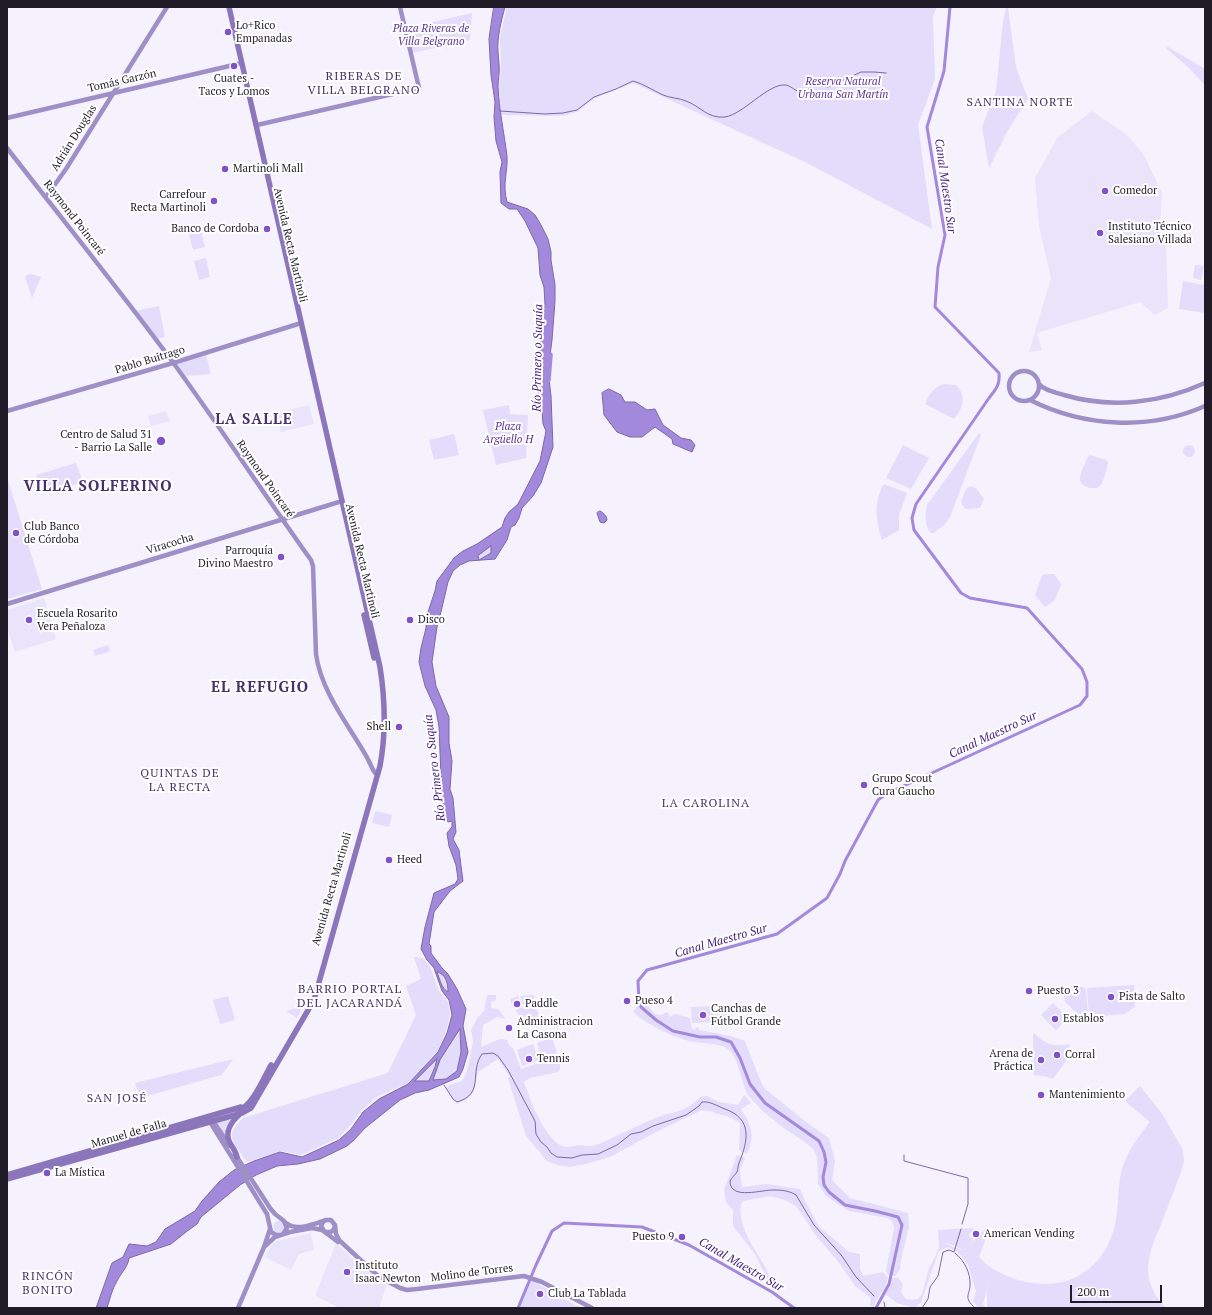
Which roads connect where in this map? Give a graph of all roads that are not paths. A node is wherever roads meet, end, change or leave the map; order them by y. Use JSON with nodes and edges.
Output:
{"nodes":[{"id":1,"x":167,"y":7,"type":"edge"},
{"id":2,"x":226,"y":7,"type":"edge"},
{"id":3,"x":229,"y":7,"type":"edge"},
{"id":4,"x":400,"y":7,"type":"edge"},
{"id":5,"x":241,"y":63,"type":"junction"},
{"id":6,"x":114,"y":92,"type":"junction"},
{"id":7,"x":7,"y":118,"type":"edge"},
{"id":8,"x":256,"y":125,"type":"junction"},
{"id":9,"x":7,"y":148,"type":"edge"},
{"id":10,"x":46,"y":197,"type":"junction"},
{"id":11,"x":298,"y":324,"type":"junction"},
{"id":12,"x":173,"y":362,"type":"junction"},
{"id":13,"x":1205,"y":383,"type":"edge"},
{"id":14,"x":1038,"y":384,"type":"junction"},
{"id":15,"x":1030,"y":400,"type":"junction"},
{"id":16,"x":1205,"y":406,"type":"edge"},
{"id":17,"x":7,"y":411,"type":"edge"},
{"id":18,"x":339,"y":502,"type":"junction"},
{"id":19,"x":282,"y":520,"type":"junction"},
{"id":20,"x":7,"y":604,"type":"edge"},
{"id":21,"x":367,"y":626,"type":"junction"},
{"id":22,"x":376,"y":651,"type":"junction"},
{"id":23,"x":377,"y":774,"type":"junction"},
{"id":24,"x":247,"y":1104,"type":"junction"},
{"id":25,"x":254,"y":1104,"type":"joint"},
{"id":26,"x":242,"y":1113,"type":"junction"},
{"id":27,"x":211,"y":1121,"type":"junction"},
{"id":28,"x":191,"y":1122,"type":"junction"},
{"id":29,"x":237,"y":1160,"type":"junction"},
{"id":30,"x":7,"y":1175,"type":"edge"},
{"id":31,"x":7,"y":1179,"type":"edge"},
{"id":32,"x":257,"y":1192,"type":"junction"},
{"id":33,"x":283,"y":1220,"type":"junction"},
{"id":34,"x":326,"y":1220,"type":"junction"},
{"id":35,"x":335,"y":1225,"type":"junction"},
{"id":36,"x":270,"y":1227,"type":"junction"},
{"id":37,"x":325,"y":1232,"type":"junction"},
{"id":38,"x":282,"y":1235,"type":"junction"},
{"id":39,"x":264,"y":1247,"type":"junction"},
{"id":40,"x":357,"y":1258,"type":"junction"},
{"id":41,"x":238,"y":1308,"type":"edge"},
{"id":42,"x":592,"y":1308,"type":"edge"}],
"edges":[{"from":1,"to":6,"type":"main road","name":"Adrián Douglas"},
{"from":2,"to":5,"type":"main road","name":"Avenida Recta Martinoli"},
{"from":3,"to":5,"type":"main road","name":"Avenida Recta Martinoli"},
{"from":4,"to":8,"type":"main road"},
{"from":5,"to":6,"type":"main road","name":"Tomás Garzón"},
{"from":5,"to":8,"type":"main road","name":"Avenida Recta Martinoli"},
{"from":5,"to":11,"type":"main road","name":"Avenida Recta Martinoli"},
{"from":6,"to":7,"type":"main road","name":"Tomás Garzón"},
{"from":6,"to":10,"type":"main road","name":"Adrián Douglas"},
{"from":8,"to":22,"type":"main road","name":"Avenida Recta Martinoli"},
{"from":9,"to":10,"type":"main road","name":"Raymond Poincaré"},
{"from":10,"to":12,"type":"main road","name":"Raymond Poincaré"},
{"from":11,"to":12,"type":"main road","name":"Pablo Buitrago"},
{"from":11,"to":18,"type":"main road","name":"Avenida Recta Martinoli"},
{"from":12,"to":17,"type":"main road","name":"Pablo Buitrago"},
{"from":12,"to":19,"type":"main road","name":"Raymond Poincaré"},
{"from":13,"to":14,"type":"main road"},
{"from":14,"to":15,"type":"main road"},
{"from":14,"to":15,"type":"main road"},
{"from":15,"to":16,"type":"main road"},
{"from":18,"to":19,"type":"main road","name":"Viracocha"},
{"from":18,"to":21,"type":"main road","name":"Avenida Recta Martinoli"},
{"from":19,"to":20,"type":"main road","name":"Viracocha"},
{"from":19,"to":23,"type":"main road","name":"Raymond Poincaré"},
{"from":21,"to":22,"type":"main road"},
{"from":21,"to":23,"type":"main road","name":"Avenida Recta Martinoli"},
{"from":22,"to":23,"type":"main road","name":"Avenida Recta Martinoli"},
{"from":23,"to":24,"type":"main road","name":"Avenida Recta Martinoli"},
{"from":23,"to":25,"type":"main road","name":"Avenida Recta Martinoli"},
{"from":24,"to":27,"type":"main road"},
{"from":24,"to":28,"type":"main road","name":"Manuel de Falla"},
{"from":25,"to":26,"type":"main road","name":"Manuel de Falla"},
{"from":26,"to":27,"type":"main road","name":"Manuel de Falla"},
{"from":26,"to":29,"type":"main road"},
{"from":27,"to":28,"type":"main road"},
{"from":27,"to":29,"type":"main road"},
{"from":27,"to":31,"type":"main road","name":"Manuel de Falla"},
{"from":28,"to":30,"type":"main road","name":"Manuel de Falla"},
{"from":29,"to":32,"type":"main road"},
{"from":32,"to":33,"type":"main road"},
{"from":32,"to":36,"type":"main road"},
{"from":33,"to":34,"type":"main road"},
{"from":33,"to":36,"type":"main road"},
{"from":33,"to":38,"type":"main road"},
{"from":34,"to":35,"type":"main road"},
{"from":34,"to":37,"type":"main road"},
{"from":35,"to":37,"type":"main road"},
{"from":35,"to":40,"type":"main road","name":"Molino de Torres"},
{"from":36,"to":38,"type":"main road"},
{"from":36,"to":39,"type":"main road"},
{"from":37,"to":38,"type":"main road"},
{"from":37,"to":40,"type":"main road","name":"Molino de Torres"},
{"from":38,"to":39,"type":"main road"},
{"from":39,"to":41,"type":"main road"},
{"from":40,"to":42,"type":"main road","name":"Molino de Torres"}]}
